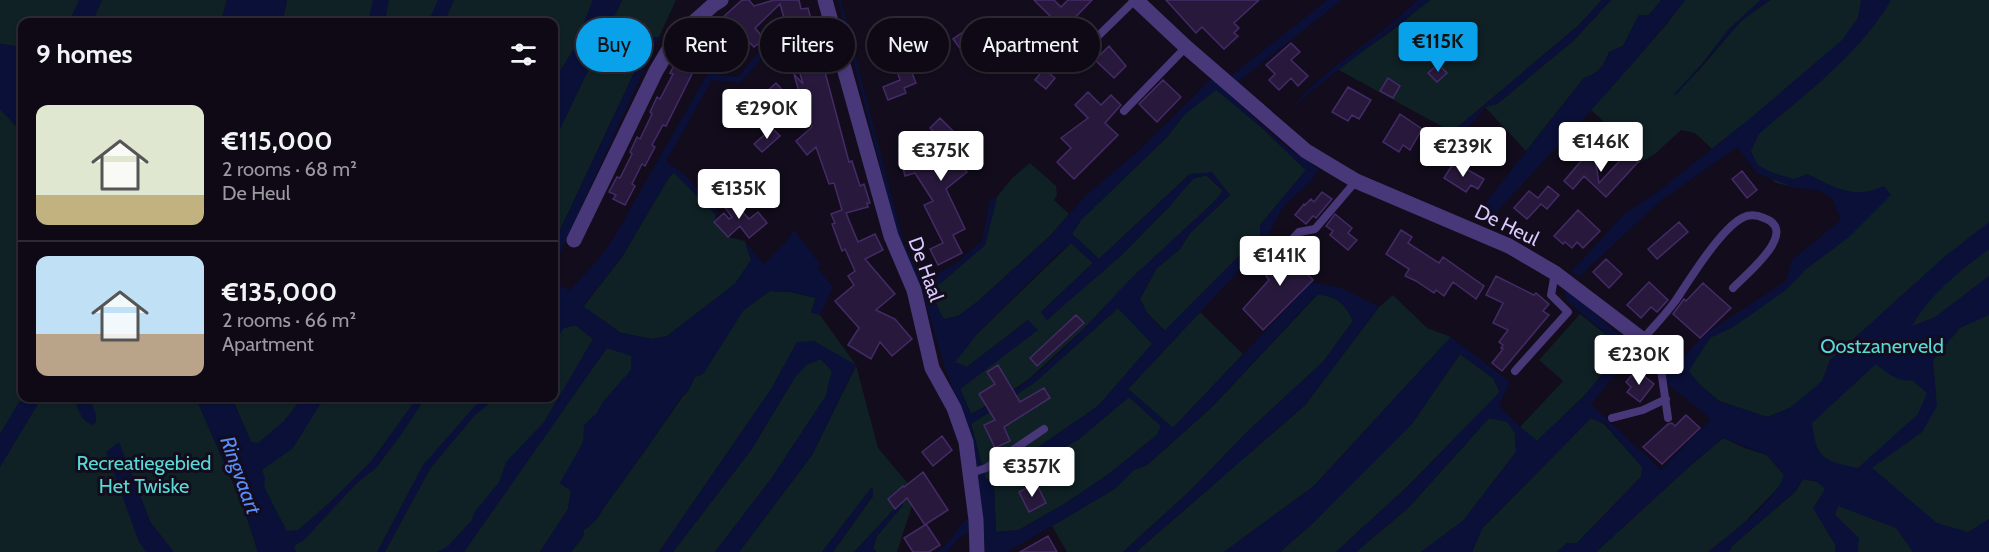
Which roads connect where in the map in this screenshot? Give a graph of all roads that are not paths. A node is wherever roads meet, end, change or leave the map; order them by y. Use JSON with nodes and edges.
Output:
{"nodes":[{"id":1,"x":722,"y":0,"type":"edge"},
{"id":2,"x":825,"y":0,"type":"edge"},
{"id":3,"x":1135,"y":0,"type":"edge"},
{"id":4,"x":1100,"y":34,"type":"edge"},
{"id":5,"x":1186,"y":47,"type":"junction"},
{"id":6,"x":1124,"y":111,"type":"dead end"},
{"id":7,"x":1356,"y":181,"type":"junction"},
{"id":8,"x":574,"y":240,"type":"dead end"},
{"id":9,"x":1276,"y":257,"type":"dead end"},
{"id":10,"x":1555,"y":273,"type":"junction"},
{"id":11,"x":1733,"y":288,"type":"dead end"},
{"id":12,"x":1643,"y":339,"type":"junction"},
{"id":13,"x":1659,"y":356,"type":"joint"},
{"id":14,"x":1515,"y":371,"type":"dead end"},
{"id":15,"x":1666,"y":399,"type":"junction"},
{"id":16,"x":1612,"y":418,"type":"dead end"},
{"id":17,"x":1668,"y":418,"type":"dead end"},
{"id":18,"x":1044,"y":429,"type":"dead end"},
{"id":19,"x":977,"y":471,"type":"junction"},
{"id":20,"x":976,"y":552,"type":"edge"}],
"edges":[{"from":1,"to":8,"type":"street"},
{"from":2,"to":19,"type":"street","name":"De Haal"},
{"from":3,"to":4,"type":"lane"},
{"from":3,"to":5,"type":"street","name":"De Heul"},
{"from":5,"to":6,"type":"lane"},
{"from":5,"to":7,"type":"street","name":"De Heul"},
{"from":7,"to":9,"type":"lane"},
{"from":7,"to":10,"type":"street","name":"De Heul"},
{"from":10,"to":12,"type":"street","name":"De Heul"},
{"from":10,"to":14,"type":"lane"},
{"from":11,"to":12,"type":"lane"},
{"from":12,"to":13,"type":"street","name":"De Heul"},
{"from":13,"to":15,"type":"lane","name":"De Heul"},
{"from":15,"to":16,"type":"lane"},
{"from":15,"to":17,"type":"lane","name":"De Heul"},
{"from":18,"to":19,"type":"lane"},
{"from":19,"to":20,"type":"street","name":"De Haal"}]}
